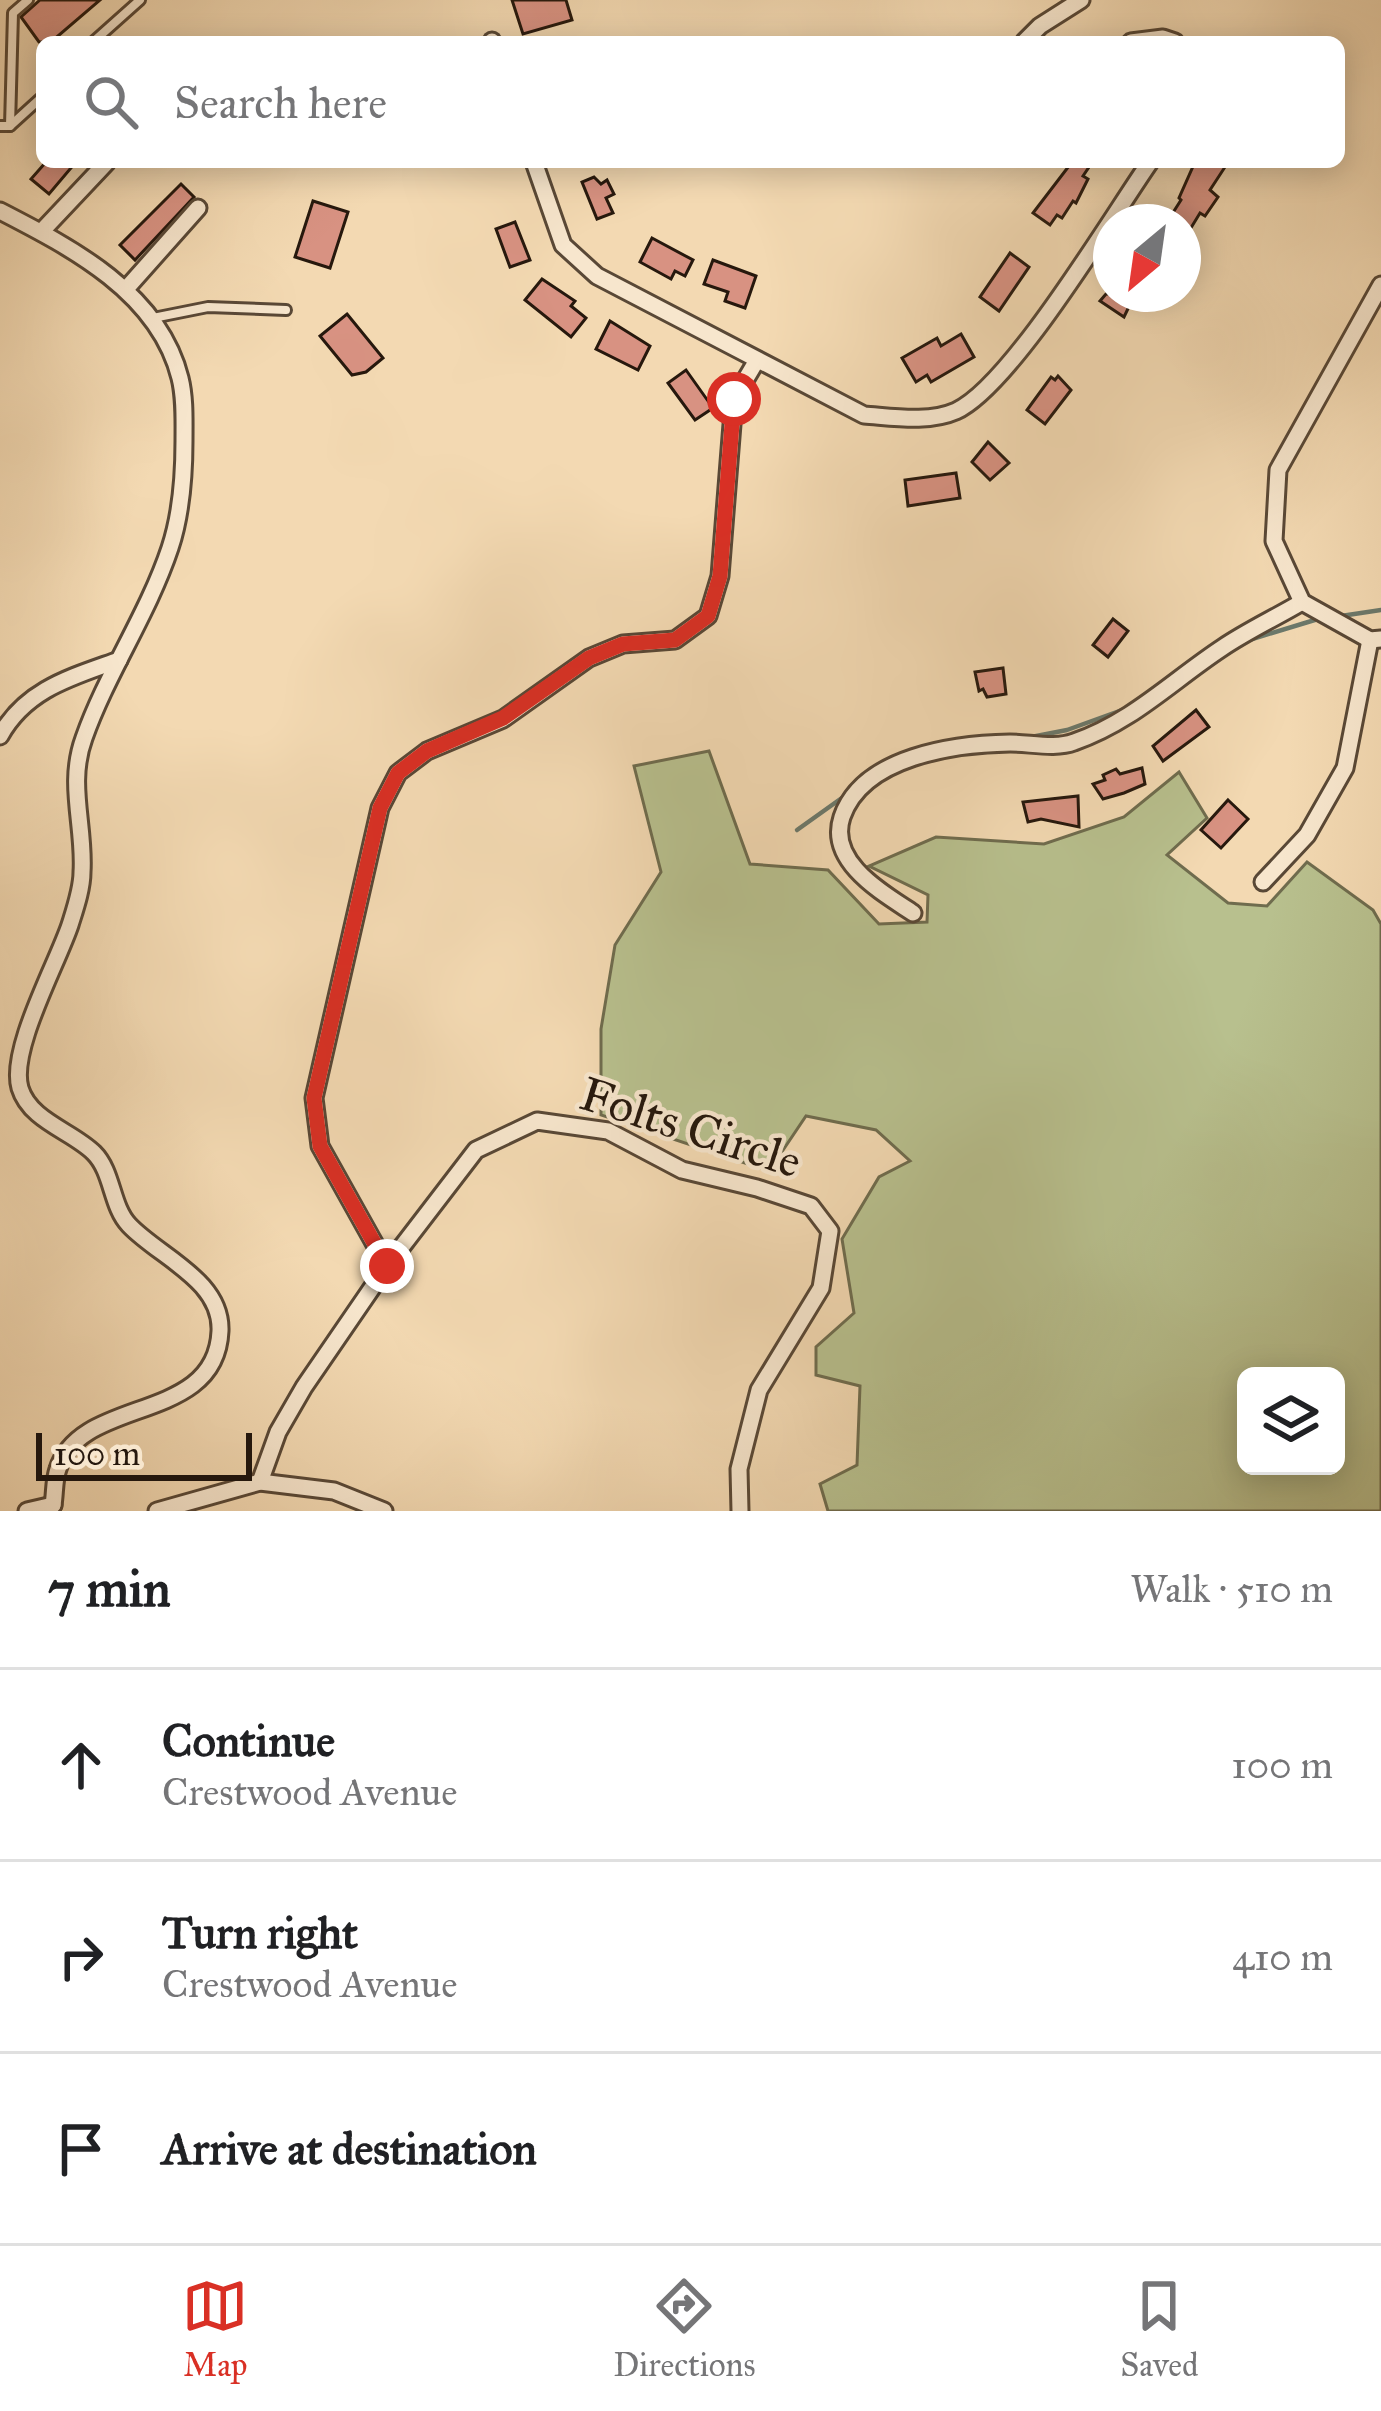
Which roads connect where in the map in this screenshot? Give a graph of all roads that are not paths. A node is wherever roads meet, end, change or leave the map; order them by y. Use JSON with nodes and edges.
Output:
{"nodes":[{"id":1,"x":28,"y":0,"type":"edge"},
{"id":2,"x":140,"y":0,"type":"edge"},
{"id":3,"x":1081,"y":0,"type":"edge"},
{"id":4,"x":100,"y":36,"type":"edge"},
{"id":5,"x":1030,"y":36,"type":"edge"},
{"id":6,"x":36,"y":102,"type":"edge"},
{"id":7,"x":5,"y":126,"type":"edge"},
{"id":8,"x":101,"y":168,"type":"edge"},
{"id":9,"x":536,"y":168,"type":"edge"},
{"id":10,"x":1146,"y":168,"type":"edge"},
{"id":11,"x":198,"y":208,"type":"dead end"},
{"id":12,"x":0,"y":212,"type":"edge"},
{"id":13,"x":41,"y":232,"type":"junction"},
{"id":14,"x":1381,"y":285,"type":"edge"},
{"id":15,"x":126,"y":289,"type":"junction"},
{"id":16,"x":286,"y":310,"type":"dead end"},
{"id":17,"x":153,"y":318,"type":"junction"},
{"id":18,"x":757,"y":360,"type":"junction"},
{"id":19,"x":1302,"y":602,"type":"junction"},
{"id":20,"x":1376,"y":640,"type":"edge"},
{"id":21,"x":119,"y":660,"type":"junction"},
{"id":22,"x":0,"y":736,"type":"edge"},
{"id":23,"x":1263,"y":882,"type":"dead end"},
{"id":24,"x":913,"y":914,"type":"dead end"},
{"id":25,"x":387,"y":1266,"type":"junction"},
{"id":26,"x":260,"y":1482,"type":"junction"},
{"id":27,"x":57,"y":1508,"type":"edge"},
{"id":28,"x":28,"y":1511,"type":"edge"},
{"id":29,"x":157,"y":1511,"type":"edge"},
{"id":30,"x":384,"y":1511,"type":"edge"},
{"id":31,"x":740,"y":1511,"type":"edge"}],
"edges":[{"from":1,"to":7,"type":"lane"},
{"from":2,"to":4,"type":"lane"},
{"from":3,"to":5,"type":"street"},
{"from":6,"to":7,"type":"lane"},
{"from":8,"to":13,"type":"street"},
{"from":9,"to":18,"type":"street"},
{"from":10,"to":18,"type":"street"},
{"from":11,"to":15,"type":"street"},
{"from":12,"to":13,"type":"street"},
{"from":13,"to":15,"type":"street"},
{"from":14,"to":19,"type":"street"},
{"from":15,"to":17,"type":"street"},
{"from":16,"to":17,"type":"lane"},
{"from":17,"to":21,"type":"street"},
{"from":18,"to":25,"type":"street"},
{"from":19,"to":20,"type":"street"},
{"from":19,"to":24,"type":"street"},
{"from":20,"to":23,"type":"street"},
{"from":21,"to":22,"type":"street"},
{"from":21,"to":27,"type":"street"},
{"from":25,"to":26,"type":"street","name":"Folts Circle"},
{"from":25,"to":31,"type":"street","name":"Folts Circle"},
{"from":26,"to":29,"type":"street"},
{"from":26,"to":30,"type":"street"},
{"from":27,"to":28,"type":"street"}]}
